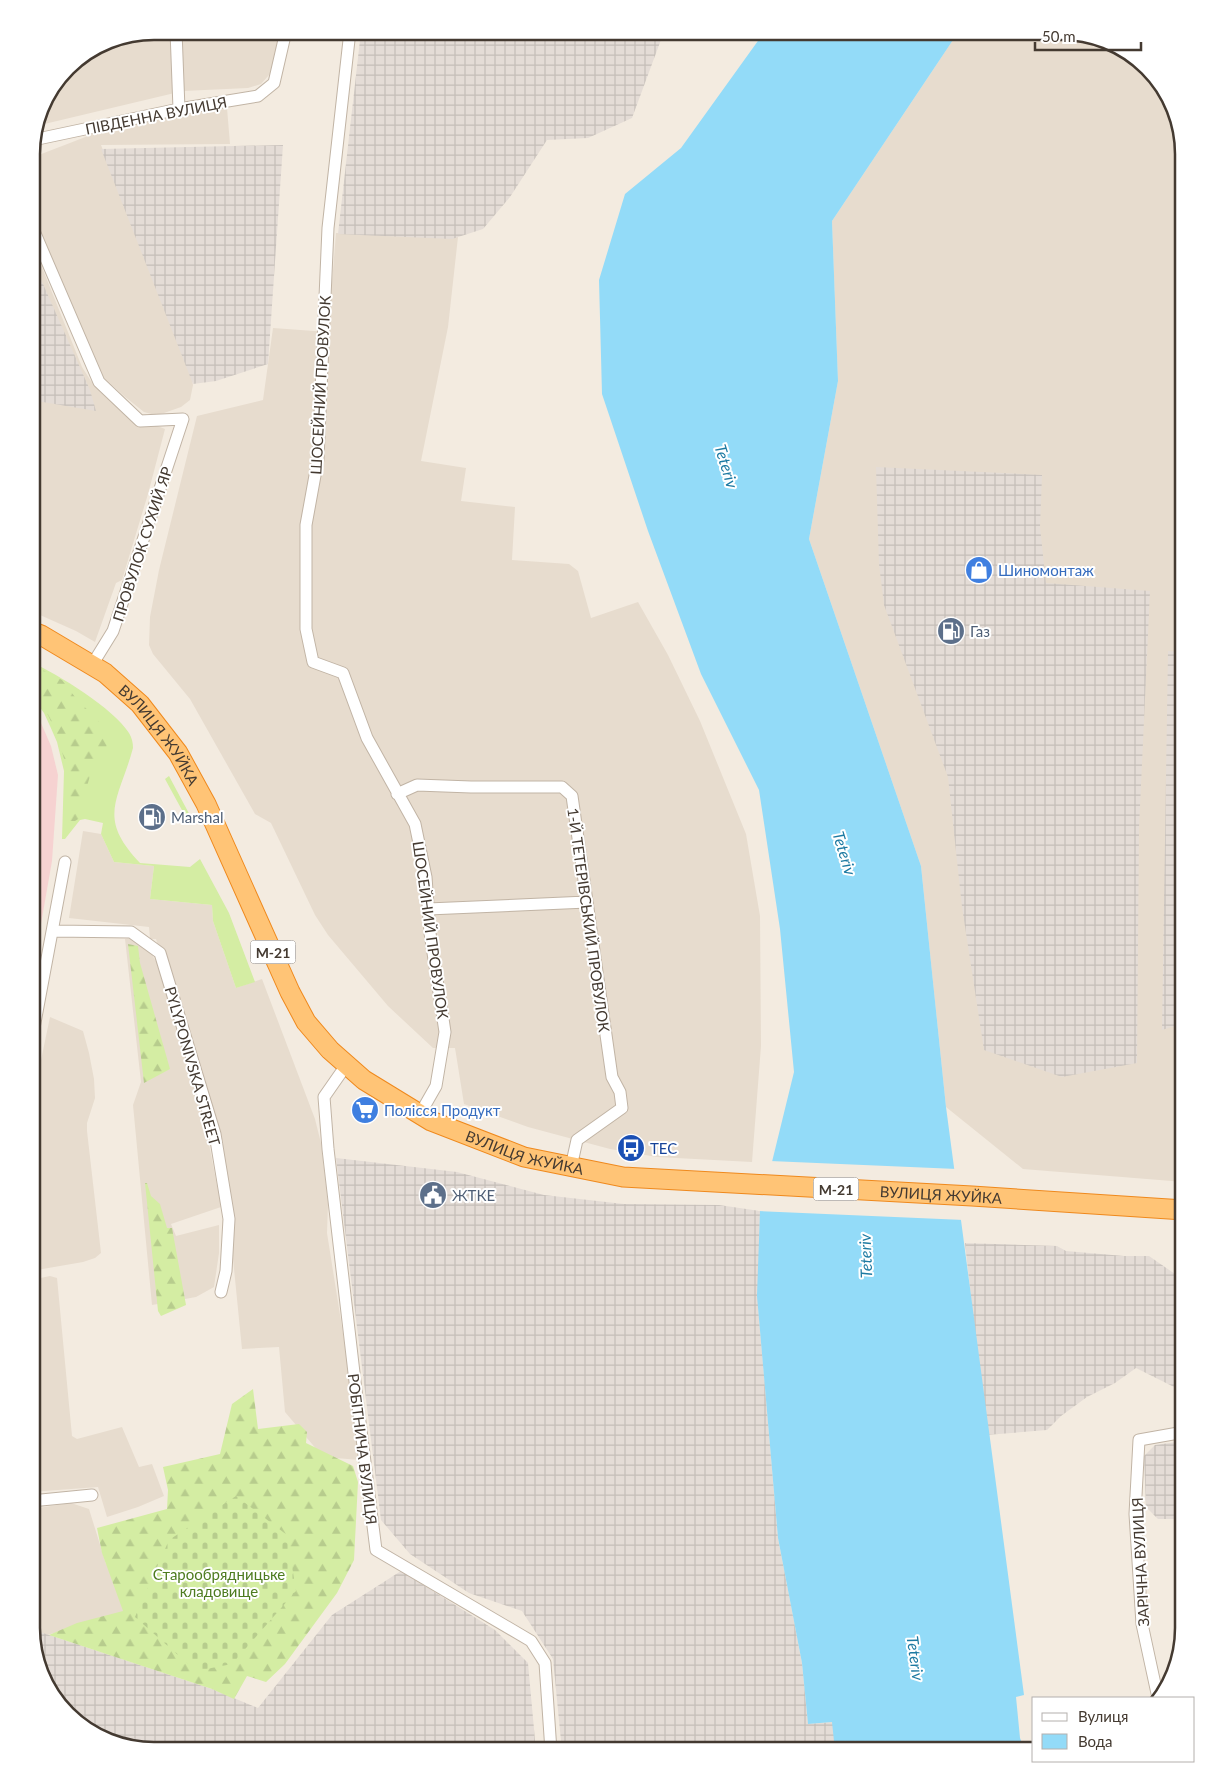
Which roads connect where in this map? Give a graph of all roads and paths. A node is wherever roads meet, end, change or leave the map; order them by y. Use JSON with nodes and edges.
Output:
{"nodes":[{"id":1,"x":176,"y":40,"type":"edge"},
{"id":2,"x":284,"y":40,"type":"edge"},
{"id":3,"x":349,"y":40,"type":"edge"},
{"id":4,"x":179,"y":109,"type":"junction"},
{"id":5,"x":41,"y":138,"type":"edge"},
{"id":6,"x":40,"y":243,"type":"edge"},
{"id":7,"x":40,"y":635,"type":"edge"},
{"id":8,"x":92,"y":665,"type":"junction"},
{"id":9,"x":397,"y":794,"type":"junction"},
{"id":10,"x":65,"y":862,"type":"dead end"},
{"id":11,"x":586,"y":902,"type":"junction"},
{"id":12,"x":428,"y":909,"type":"junction"},
{"id":13,"x":54,"y":931,"type":"junction"},
{"id":14,"x":40,"y":1000,"type":"edge"},
{"id":15,"x":346,"y":1064,"type":"junction"},
{"id":16,"x":420,"y":1114,"type":"junction"},
{"id":17,"x":571,"y":1167,"type":"junction"},
{"id":18,"x":1175,"y":1209,"type":"edge"},
{"id":19,"x":221,"y":1292,"type":"dead end"},
{"id":20,"x":1175,"y":1434,"type":"edge"},
{"id":21,"x":92,"y":1495,"type":"dead end"},
{"id":22,"x":40,"y":1500,"type":"edge"},
{"id":23,"x":1156,"y":1691,"type":"edge"},
{"id":24,"x":550,"y":1742,"type":"edge"}],
"edges":[{"from":1,"to":4,"type":"street"},
{"from":2,"to":4,"type":"street","name":"ПІВДЕННА ВУЛИЦЯ"},
{"from":3,"to":9,"type":"street","name":"ШОСЕЙНИЙ ПРОВУЛОК"},
{"from":4,"to":5,"type":"street","name":"ПІВДЕННА ВУЛИЦЯ"},
{"from":6,"to":8,"type":"street","name":"ПРОВУЛОК СУХИЙ ЯР"},
{"from":7,"to":8,"type":"highway","name":"ВУЛИЦЯ ЖУЙКА","number":"М-21"},
{"from":8,"to":15,"type":"highway","name":"ВУЛИЦЯ ЖУЙКА","number":"М-21"},
{"from":9,"to":11,"type":"street","name":"1-Й ТЕТЕРІВСЬКИЙ ПРОВУЛОК"},
{"from":9,"to":12,"type":"street","name":"ШОСЕЙНИЙ ПРОВУЛОК"},
{"from":10,"to":13,"type":"street"},
{"from":11,"to":12,"type":"street"},
{"from":11,"to":17,"type":"street","name":"1-Й ТЕТЕРІВСЬКИЙ ПРОВУЛОК"},
{"from":12,"to":16,"type":"street","name":"ШОСЕЙНИЙ ПРОВУЛОК"},
{"from":13,"to":14,"type":"street"},
{"from":13,"to":19,"type":"street","name":"PYLYPONIVSKA STREET"},
{"from":15,"to":16,"type":"highway","name":"ВУЛИЦЯ ЖУЙКА","number":"М-21"},
{"from":15,"to":24,"type":"street","name":"РОБІТНИЧА ВУЛИЦЯ"},
{"from":16,"to":17,"type":"highway","name":"ВУЛИЦЯ ЖУЙКА","number":"М-21"},
{"from":17,"to":18,"type":"highway","name":"ВУЛИЦЯ ЖУЙКА","number":"М-21"},
{"from":20,"to":23,"type":"street","name":"ЗАРІЧНА ВУЛИЦЯ"},
{"from":21,"to":22,"type":"street"}]}
